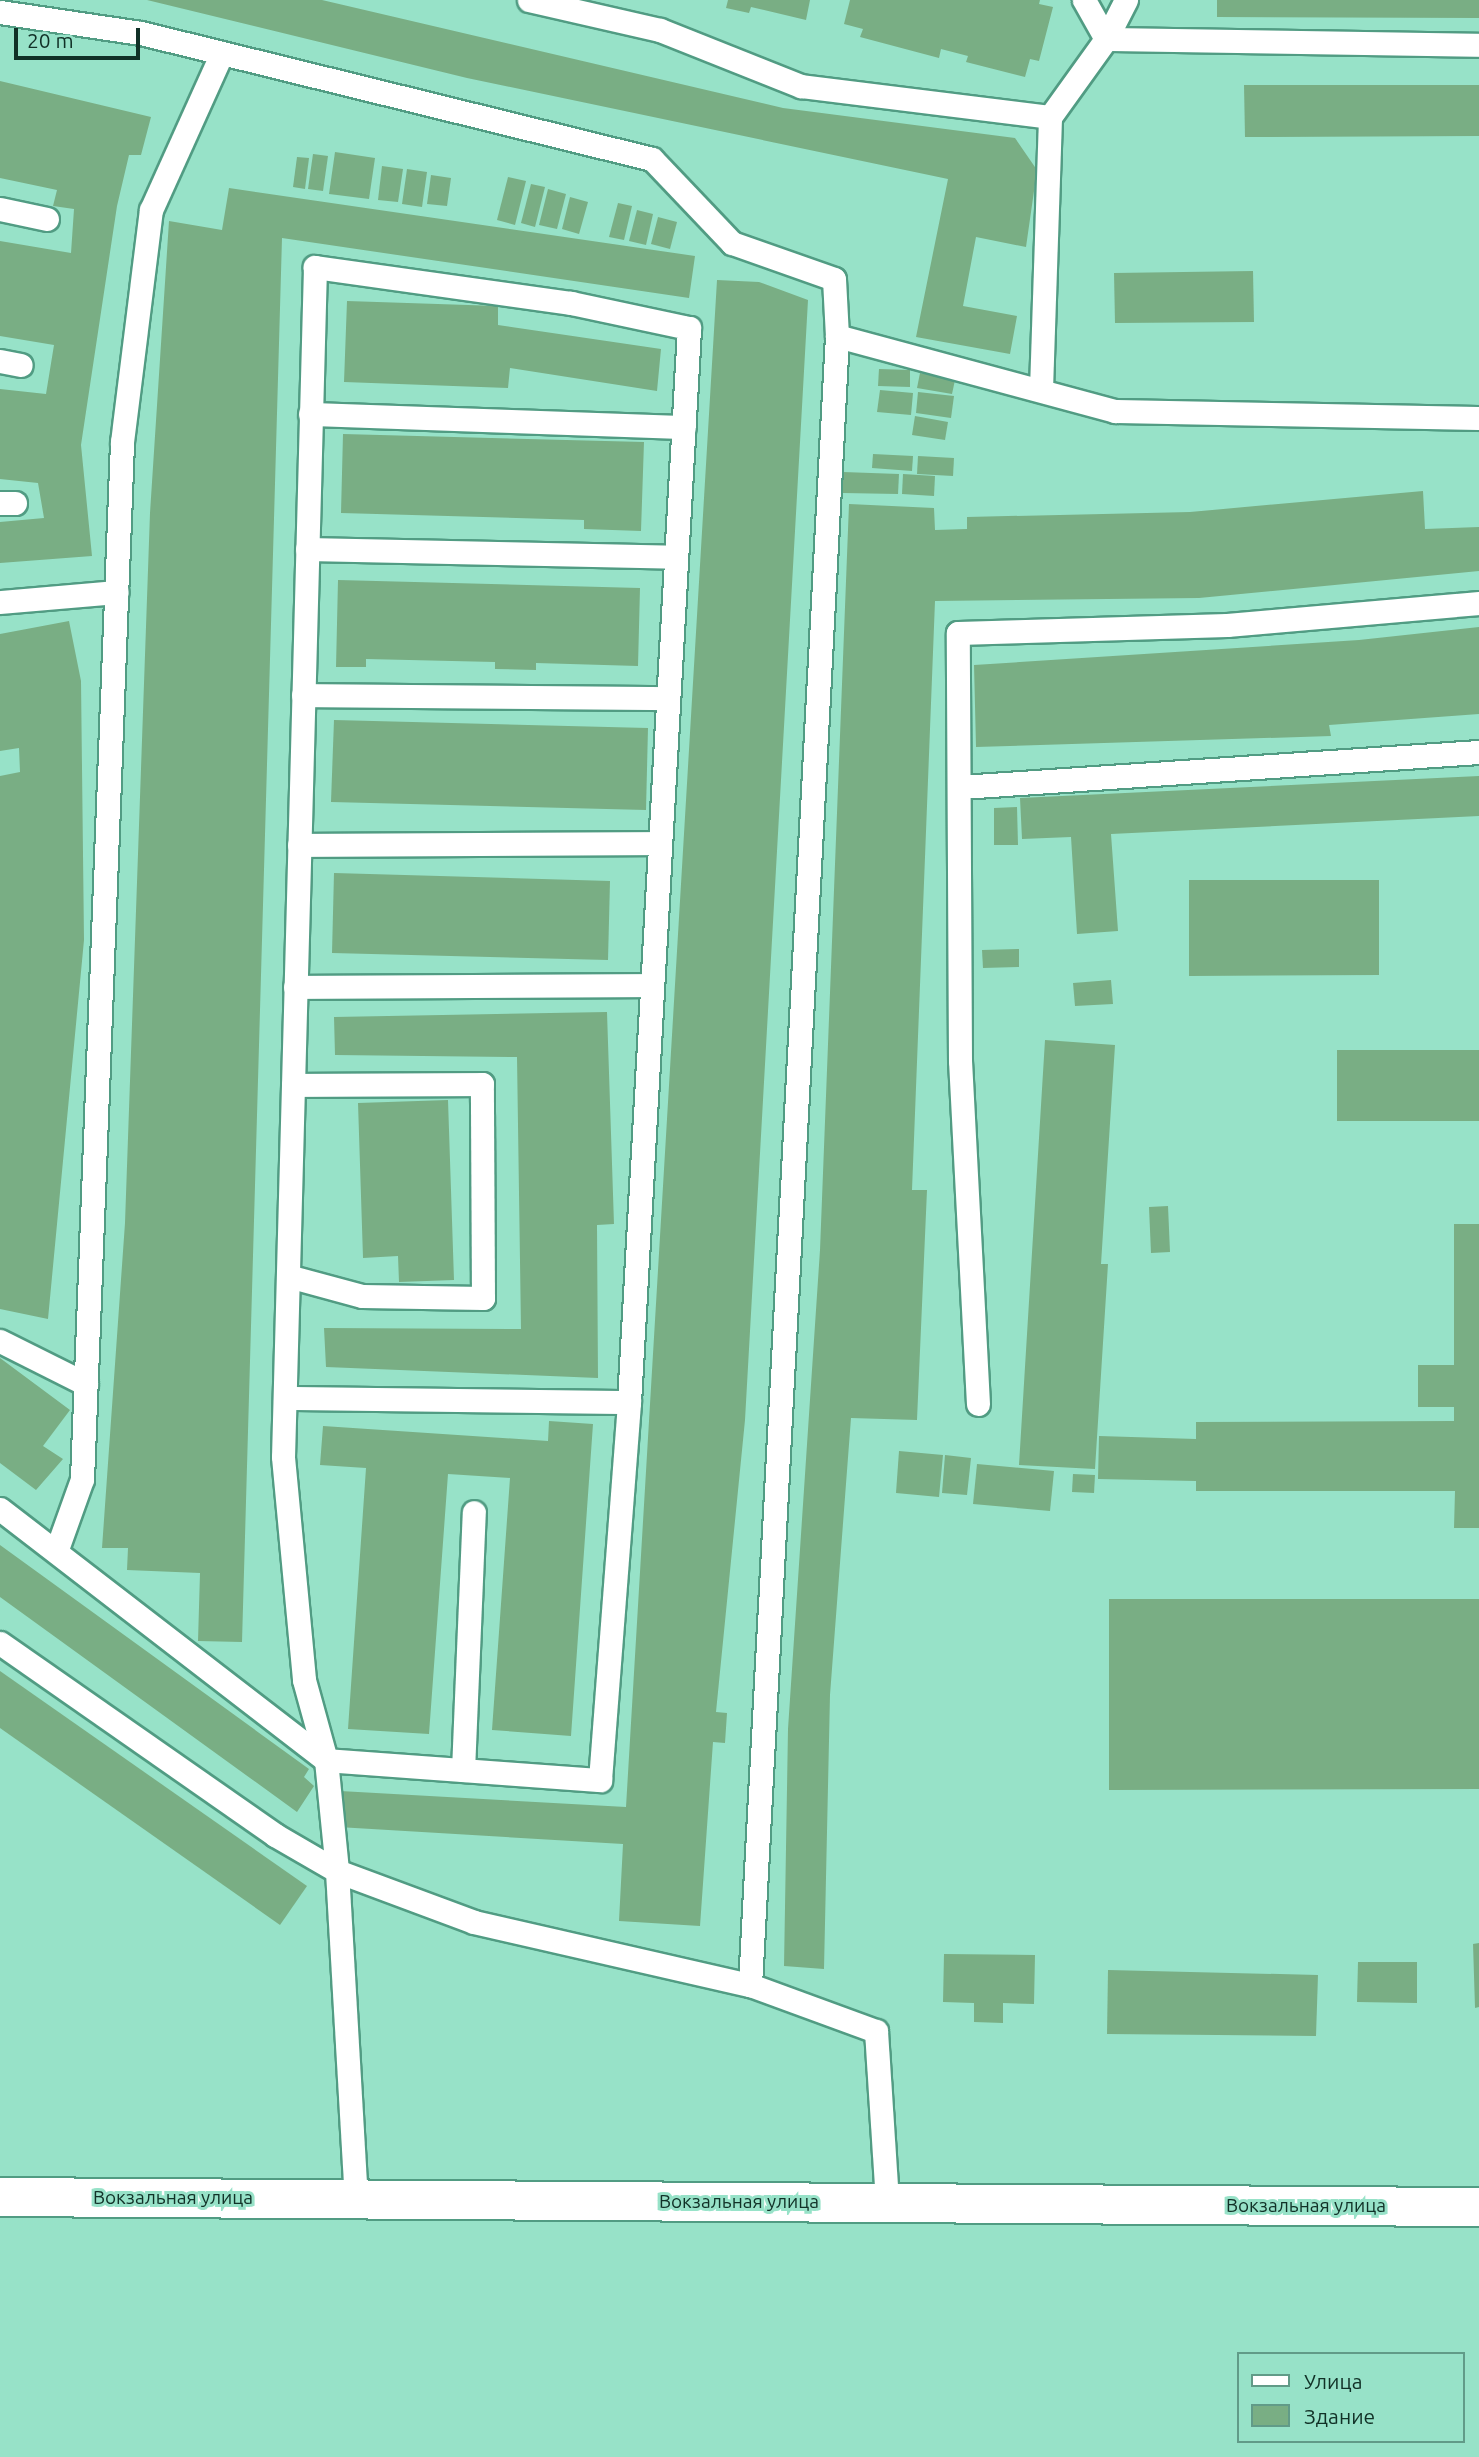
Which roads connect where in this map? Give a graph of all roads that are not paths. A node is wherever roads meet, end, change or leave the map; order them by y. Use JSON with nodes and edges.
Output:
{"nodes":[{"id":1,"x":529,"y":0,"type":"edge"},
{"id":2,"x":1084,"y":0,"type":"edge"},
{"id":3,"x":1126,"y":0,"type":"edge"},
{"id":4,"x":0,"y":12,"type":"edge"},
{"id":5,"x":1106,"y":39,"type":"junction"},
{"id":6,"x":1479,"y":45,"type":"edge"},
{"id":7,"x":222,"y":53,"type":"junction"},
{"id":8,"x":1050,"y":117,"type":"junction"},
{"id":9,"x":0,"y":209,"type":"edge"},
{"id":10,"x":47,"y":219,"type":"dead end"},
{"id":11,"x":837,"y":336,"type":"junction"},
{"id":12,"x":1041,"y":389,"type":"junction"},
{"id":13,"x":310,"y":414,"type":"junction"},
{"id":14,"x":1479,"y":418,"type":"edge"},
{"id":15,"x":684,"y":427,"type":"junction"},
{"id":16,"x":307,"y":550,"type":"junction"},
{"id":17,"x":676,"y":557,"type":"junction"},
{"id":18,"x":117,"y":592,"type":"junction"},
{"id":19,"x":0,"y":602,"type":"edge"},
{"id":20,"x":1479,"y":603,"type":"edge"},
{"id":21,"x":303,"y":695,"type":"junction"},
{"id":22,"x":668,"y":698,"type":"junction"},
{"id":23,"x":1479,"y":752,"type":"edge"},
{"id":24,"x":961,"y":787,"type":"junction"},
{"id":25,"x":660,"y":843,"type":"junction"},
{"id":26,"x":299,"y":845,"type":"junction"},
{"id":27,"x":652,"y":985,"type":"junction"},
{"id":28,"x":295,"y":987,"type":"junction"},
{"id":29,"x":293,"y":1085,"type":"junction"},
{"id":30,"x":288,"y":1276,"type":"junction"},
{"id":31,"x":0,"y":1341,"type":"edge"},
{"id":32,"x":86,"y":1384,"type":"junction"},
{"id":33,"x":285,"y":1398,"type":"junction"},
{"id":34,"x":629,"y":1402,"type":"junction"},
{"id":35,"x":978,"y":1404,"type":"dead end"},
{"id":36,"x":0,"y":1509,"type":"edge"},
{"id":37,"x":474,"y":1512,"type":"dead end"},
{"id":38,"x":57,"y":1549,"type":"junction"},
{"id":39,"x":0,"y":1643,"type":"edge"},
{"id":40,"x":326,"y":1760,"type":"junction"},
{"id":41,"x":463,"y":1770,"type":"junction"},
{"id":42,"x":337,"y":1871,"type":"junction"},
{"id":43,"x":750,"y":1985,"type":"junction"},
{"id":44,"x":0,"y":2196,"type":"edge"},
{"id":45,"x":356,"y":2199,"type":"junction"},
{"id":46,"x":887,"y":2203,"type":"junction"},
{"id":47,"x":1479,"y":2207,"type":"edge"}],
"edges":[{"from":1,"to":8,"type":"lane"},
{"from":2,"to":5,"type":"lane"},
{"from":3,"to":5,"type":"lane"},
{"from":4,"to":7,"type":"lane"},
{"from":5,"to":6,"type":"lane"},
{"from":5,"to":8,"type":"lane"},
{"from":7,"to":11,"type":"lane"},
{"from":7,"to":18,"type":"lane"},
{"from":8,"to":12,"type":"lane"},
{"from":9,"to":10,"type":"lane"},
{"from":11,"to":12,"type":"lane"},
{"from":11,"to":43,"type":"lane"},
{"from":12,"to":14,"type":"lane"},
{"from":13,"to":15,"type":"lane"},
{"from":13,"to":15,"type":"lane"},
{"from":13,"to":16,"type":"lane"},
{"from":15,"to":17,"type":"lane"},
{"from":16,"to":17,"type":"lane"},
{"from":16,"to":21,"type":"lane"},
{"from":17,"to":22,"type":"lane"},
{"from":18,"to":19,"type":"lane"},
{"from":18,"to":32,"type":"lane"},
{"from":20,"to":24,"type":"lane"},
{"from":21,"to":22,"type":"lane"},
{"from":21,"to":26,"type":"lane"},
{"from":22,"to":25,"type":"lane"},
{"from":23,"to":24,"type":"lane"},
{"from":24,"to":35,"type":"lane"},
{"from":25,"to":26,"type":"lane"},
{"from":25,"to":27,"type":"lane"},
{"from":26,"to":28,"type":"lane"},
{"from":27,"to":28,"type":"lane"},
{"from":27,"to":34,"type":"lane"},
{"from":28,"to":29,"type":"lane"},
{"from":29,"to":30,"type":"lane"},
{"from":29,"to":30,"type":"lane"},
{"from":30,"to":33,"type":"lane"},
{"from":31,"to":32,"type":"lane"},
{"from":32,"to":38,"type":"lane"},
{"from":33,"to":34,"type":"lane"},
{"from":33,"to":40,"type":"lane"},
{"from":34,"to":41,"type":"lane"},
{"from":36,"to":38,"type":"lane"},
{"from":37,"to":41,"type":"lane"},
{"from":38,"to":40,"type":"lane"},
{"from":39,"to":42,"type":"lane"},
{"from":40,"to":41,"type":"lane"},
{"from":40,"to":42,"type":"lane"},
{"from":42,"to":43,"type":"lane"},
{"from":42,"to":45,"type":"lane"},
{"from":43,"to":46,"type":"lane"},
{"from":44,"to":45,"type":"main road","name":"Вокзальная улица"},
{"from":45,"to":46,"type":"main road","name":"Вокзальная улица"},
{"from":46,"to":47,"type":"main road","name":"Вокзальная улица"}]}
